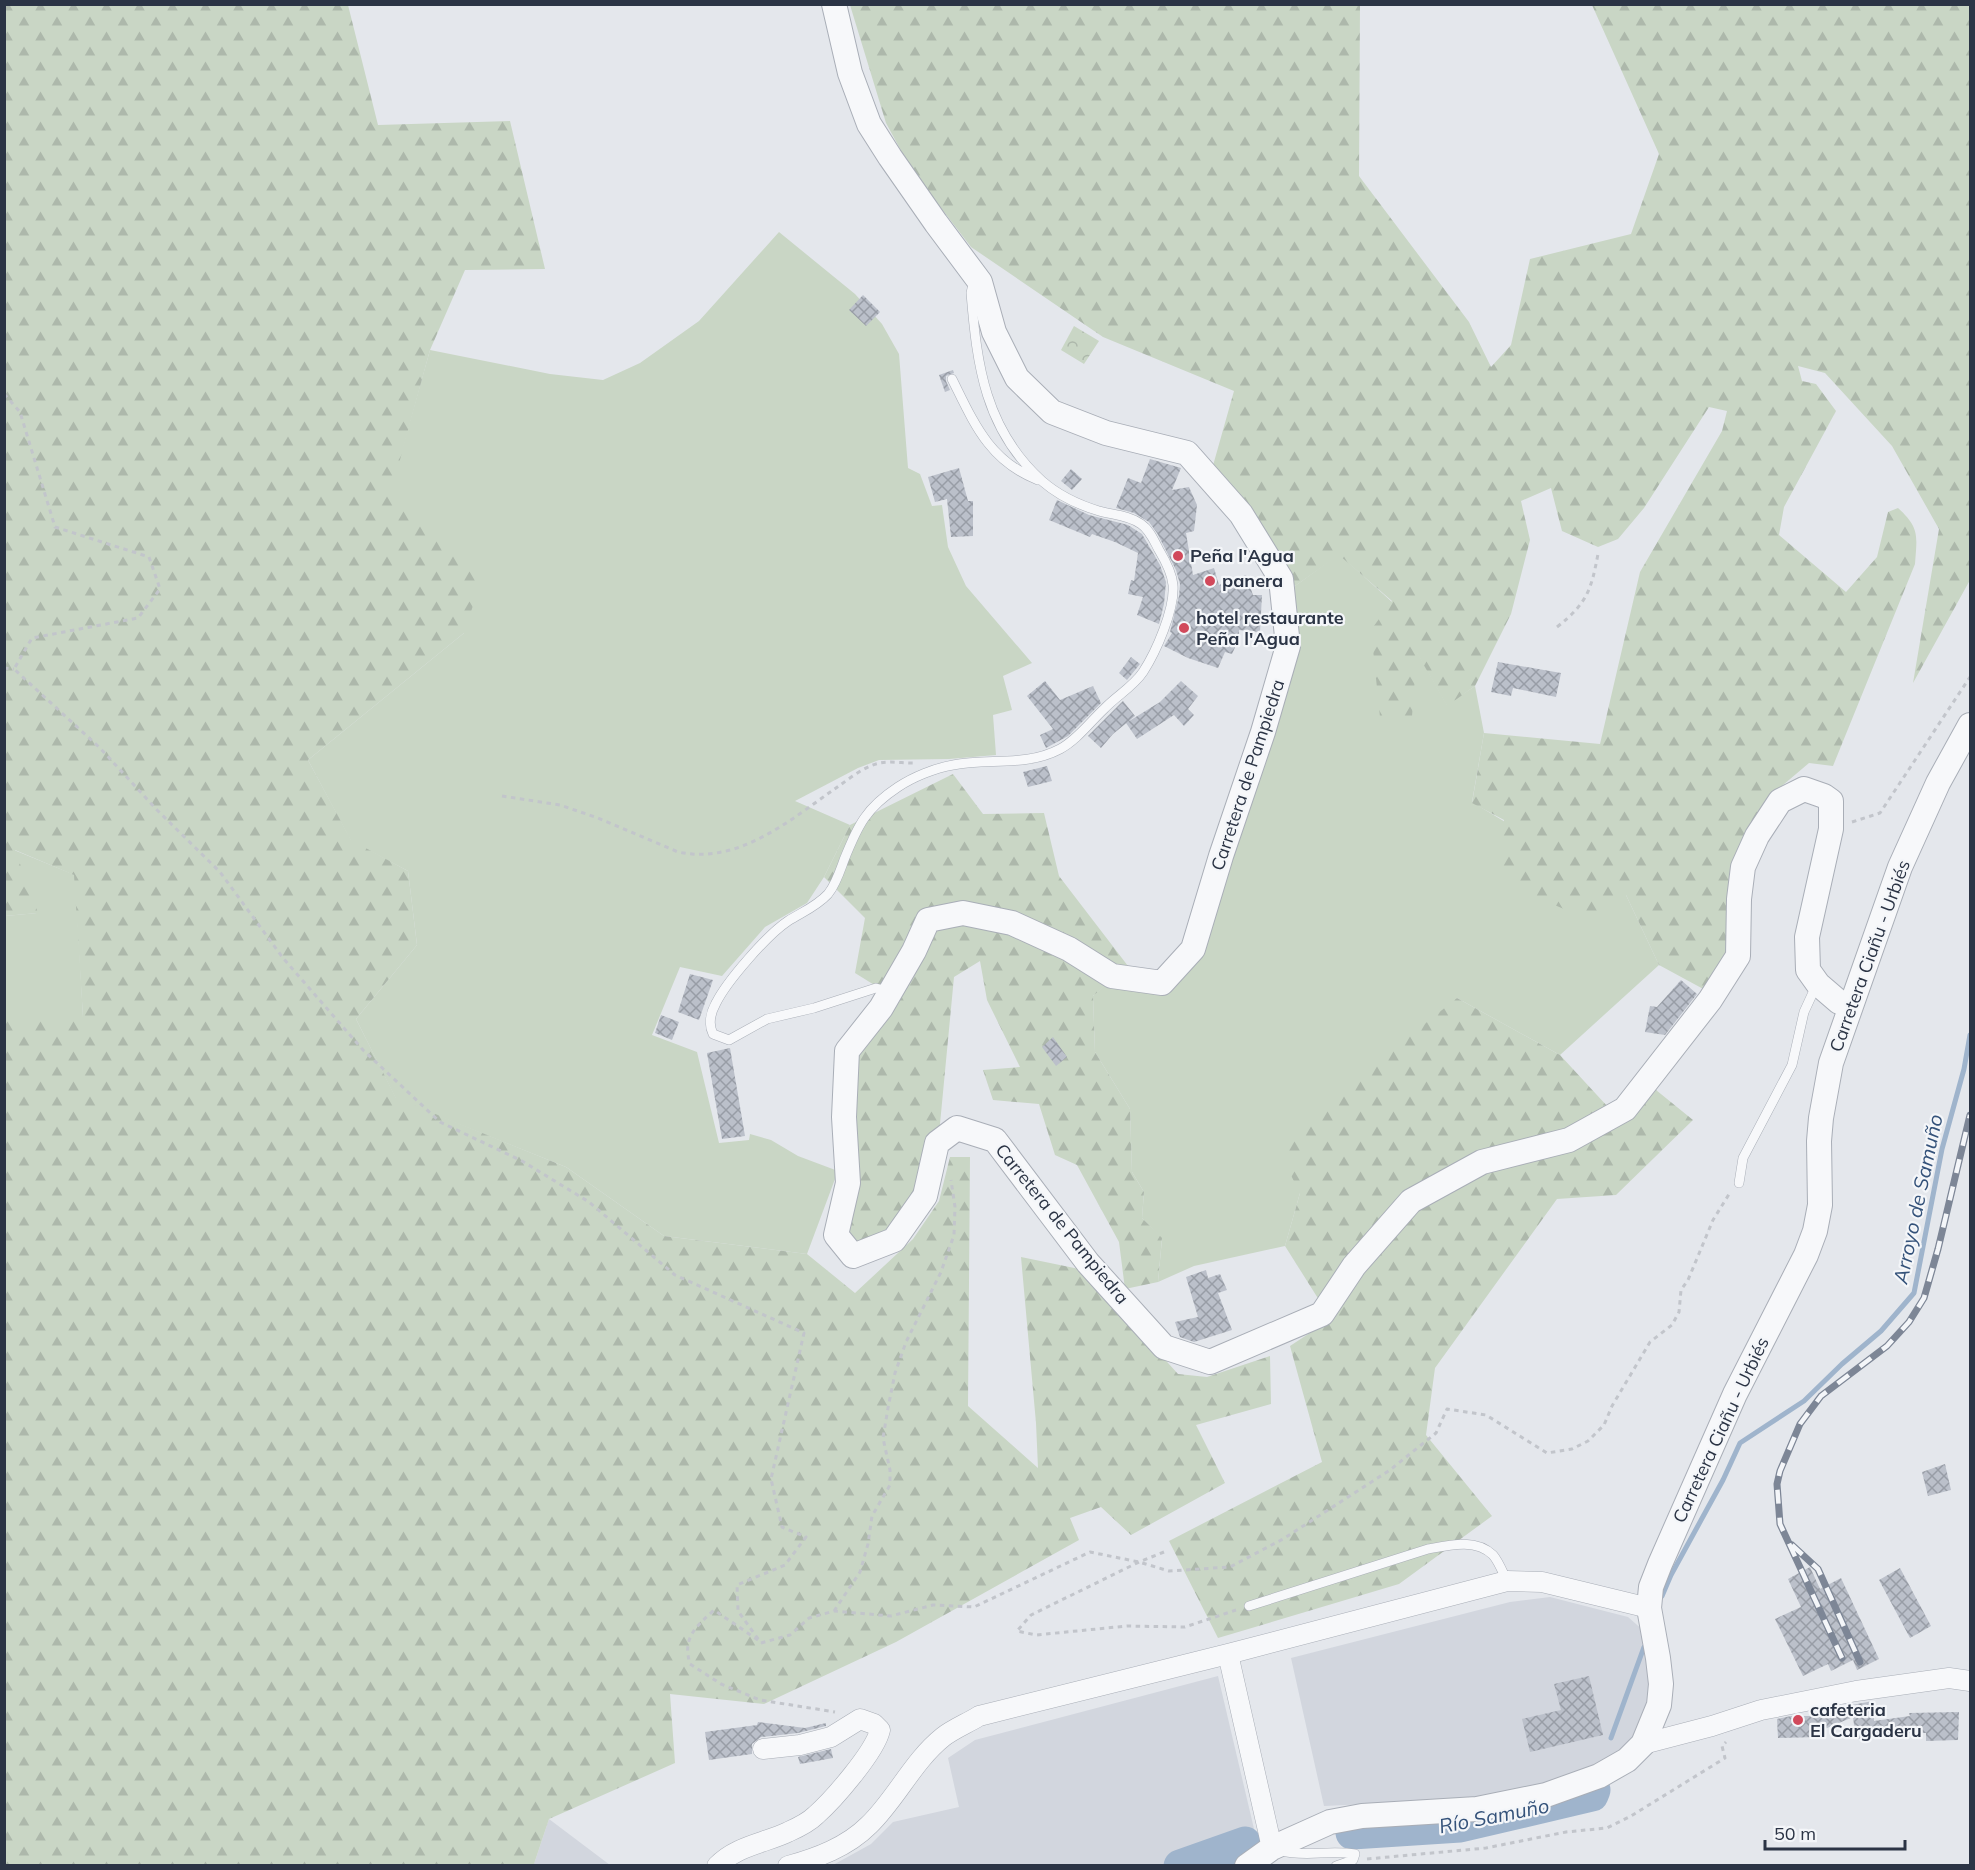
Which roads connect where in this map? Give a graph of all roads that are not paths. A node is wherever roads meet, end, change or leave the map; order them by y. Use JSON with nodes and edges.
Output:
{"nodes":[{"id":1,"x":834,"y":4,"type":"edge"},
{"id":2,"x":975,"y":276,"type":"junction"},
{"id":3,"x":952,"y":379,"type":"dead end"},
{"id":4,"x":1043,"y":482,"type":"junction"},
{"id":5,"x":1971,"y":725,"type":"edge"},
{"id":6,"x":1818,"y":984,"type":"junction"},
{"id":7,"x":891,"y":992,"type":"junction"},
{"id":8,"x":1850,"y":1005,"type":"junction"},
{"id":9,"x":1739,"y":1184,"type":"road end"},
{"id":10,"x":1507,"y":1581,"type":"junction"},
{"id":11,"x":1250,"y":1606,"type":"road end"},
{"id":12,"x":1649,"y":1608,"type":"junction"},
{"id":13,"x":1228,"y":1654,"type":"junction"},
{"id":14,"x":1971,"y":1681,"type":"edge"},
{"id":15,"x":1643,"y":1744,"type":"junction"},
{"id":16,"x":762,"y":1749,"type":"dead end"},
{"id":17,"x":1272,"y":1848,"type":"junction"},
{"id":18,"x":717,"y":1866,"type":"edge"},
{"id":19,"x":788,"y":1866,"type":"edge"},
{"id":20,"x":1246,"y":1866,"type":"edge"},
{"id":21,"x":1336,"y":1866,"type":"edge"}],
"edges":[{"from":1,"to":2,"type":"street","name":"Carretera de Pampiedra"},
{"from":2,"to":4,"type":"lane"},
{"from":2,"to":7,"type":"street","name":"Carretera de Pampiedra"},
{"from":3,"to":4,"type":"lane"},
{"from":4,"to":7,"type":"lane"},
{"from":5,"to":8,"type":"street","name":"Carretera Ciañu - Urbiés"},
{"from":6,"to":7,"type":"street","name":"Carretera de Pampiedra"},
{"from":6,"to":8,"type":"street"},
{"from":6,"to":9,"type":"lane"},
{"from":8,"to":12,"type":"street","name":"Carretera Ciañu - Urbiés"},
{"from":10,"to":11,"type":"lane"},
{"from":10,"to":12,"type":"street"},
{"from":10,"to":13,"type":"street"},
{"from":12,"to":15,"type":"street","name":"Carretera Ciañu - Urbiés"},
{"from":13,"to":17,"type":"street"},
{"from":13,"to":19,"type":"street"},
{"from":14,"to":15,"type":"street"},
{"from":15,"to":17,"type":"street","name":"Carretera Ciañu - Urbiés"},
{"from":16,"to":18,"type":"street"},
{"from":17,"to":20,"type":"street","name":"Carretera Ciañu - Urbiés"},
{"from":17,"to":21,"type":"lane"}]}
